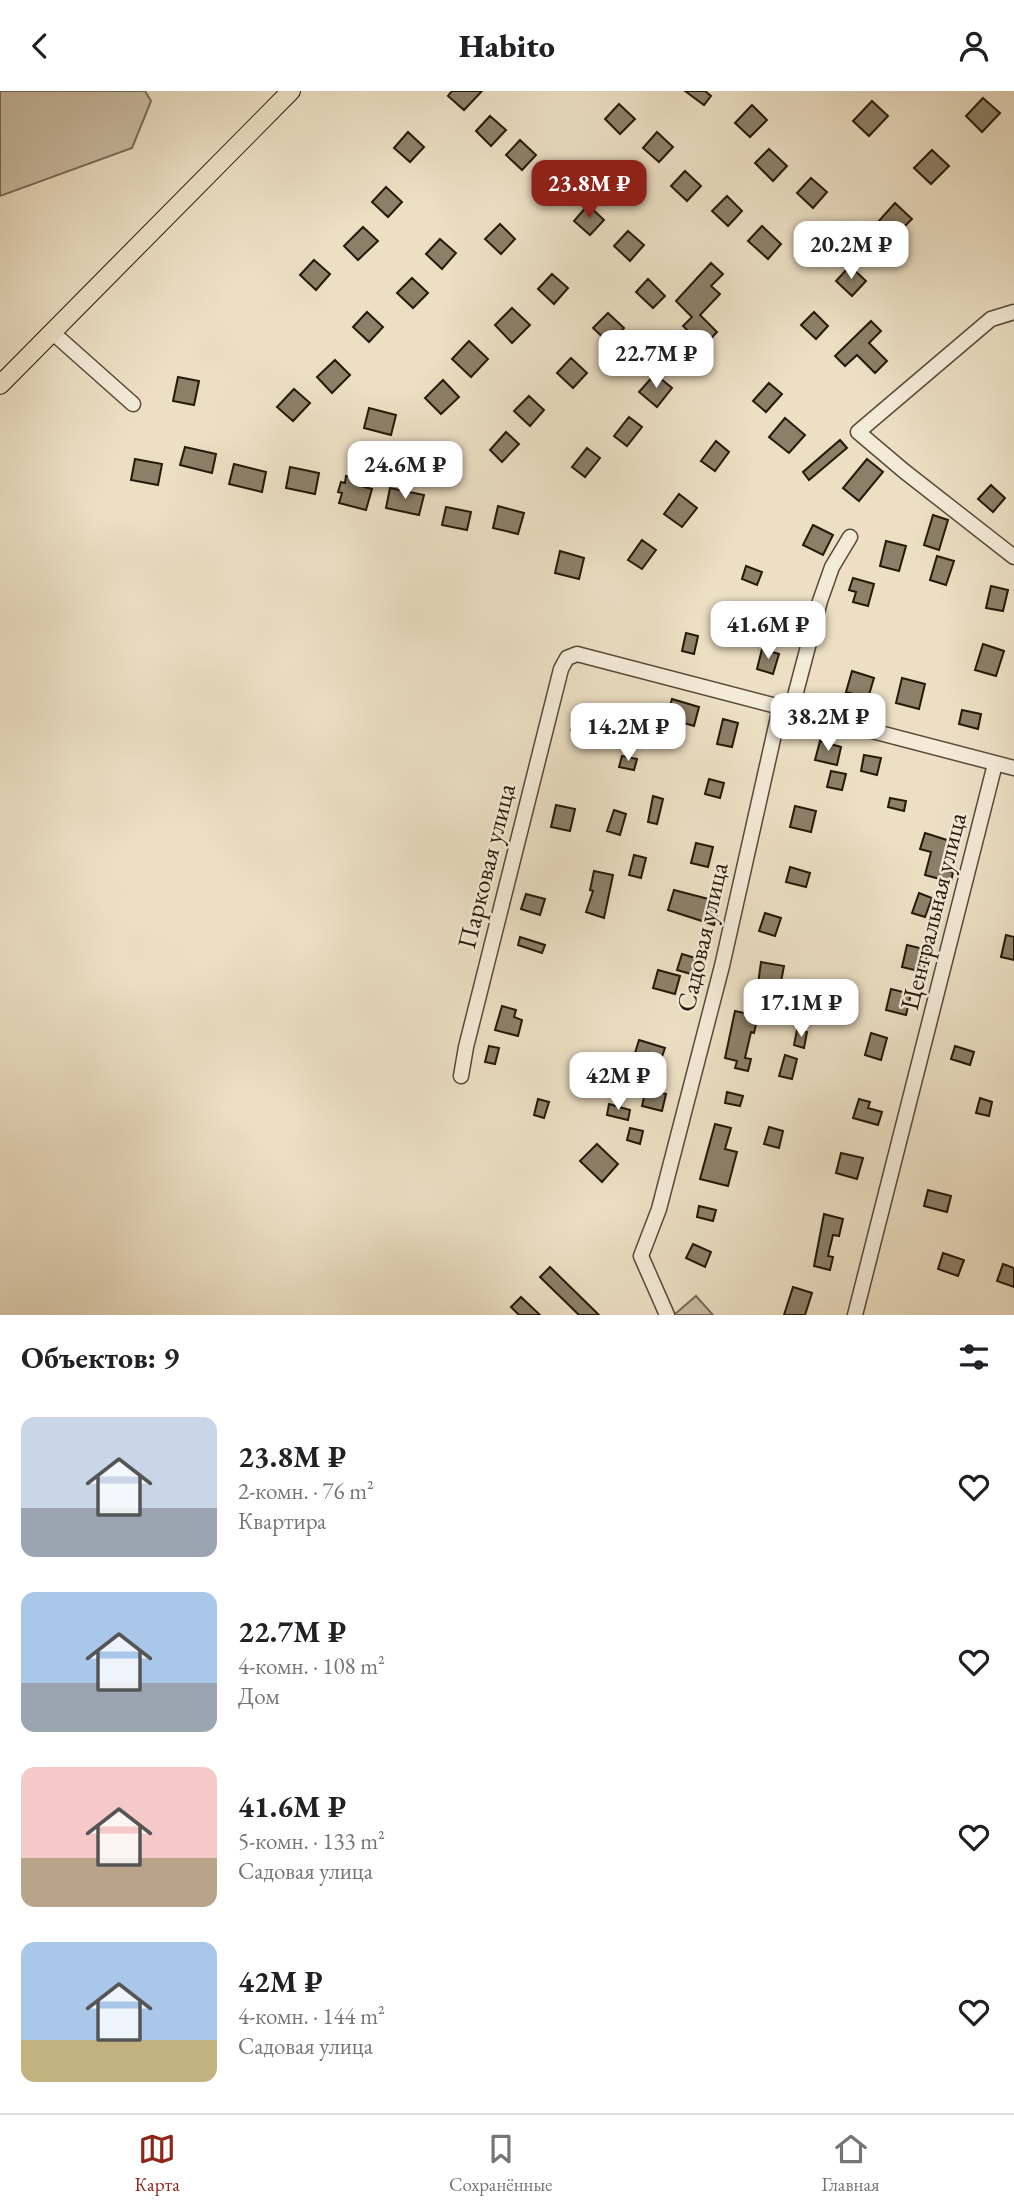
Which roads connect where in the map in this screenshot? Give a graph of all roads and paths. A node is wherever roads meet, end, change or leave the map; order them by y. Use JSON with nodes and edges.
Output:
{"nodes":[{"id":1,"x":291,"y":91,"type":"edge"},
{"id":2,"x":1014,"y":312,"type":"edge"},
{"id":3,"x":52,"y":332,"type":"junction"},
{"id":4,"x":0,"y":385,"type":"edge"},
{"id":5,"x":133,"y":404,"type":"dead end"},
{"id":6,"x":1014,"y":536,"type":"edge"},
{"id":7,"x":850,"y":537,"type":"dead end"},
{"id":8,"x":1008,"y":552,"type":"edge"},
{"id":9,"x":785,"y":710,"type":"junction"},
{"id":10,"x":995,"y":764,"type":"junction"},
{"id":11,"x":1014,"y":768,"type":"edge"},
{"id":12,"x":461,"y":1076,"type":"dead end"},
{"id":13,"x":667,"y":1315,"type":"edge"},
{"id":14,"x":855,"y":1315,"type":"edge"}],
"edges":[{"from":1,"to":3,"type":"main road"},
{"from":2,"to":8,"type":"street"},
{"from":3,"to":4,"type":"main road"},
{"from":3,"to":5,"type":"street"},
{"from":6,"to":8,"type":"street"},
{"from":7,"to":9,"type":"street","name":"Садовая улица"},
{"from":9,"to":10,"type":"street"},
{"from":9,"to":12,"type":"street","name":"Парковая улица"},
{"from":9,"to":13,"type":"street","name":"Садовая улица"},
{"from":10,"to":11,"type":"street"},
{"from":10,"to":14,"type":"street","name":"Центральная улица"}]}
